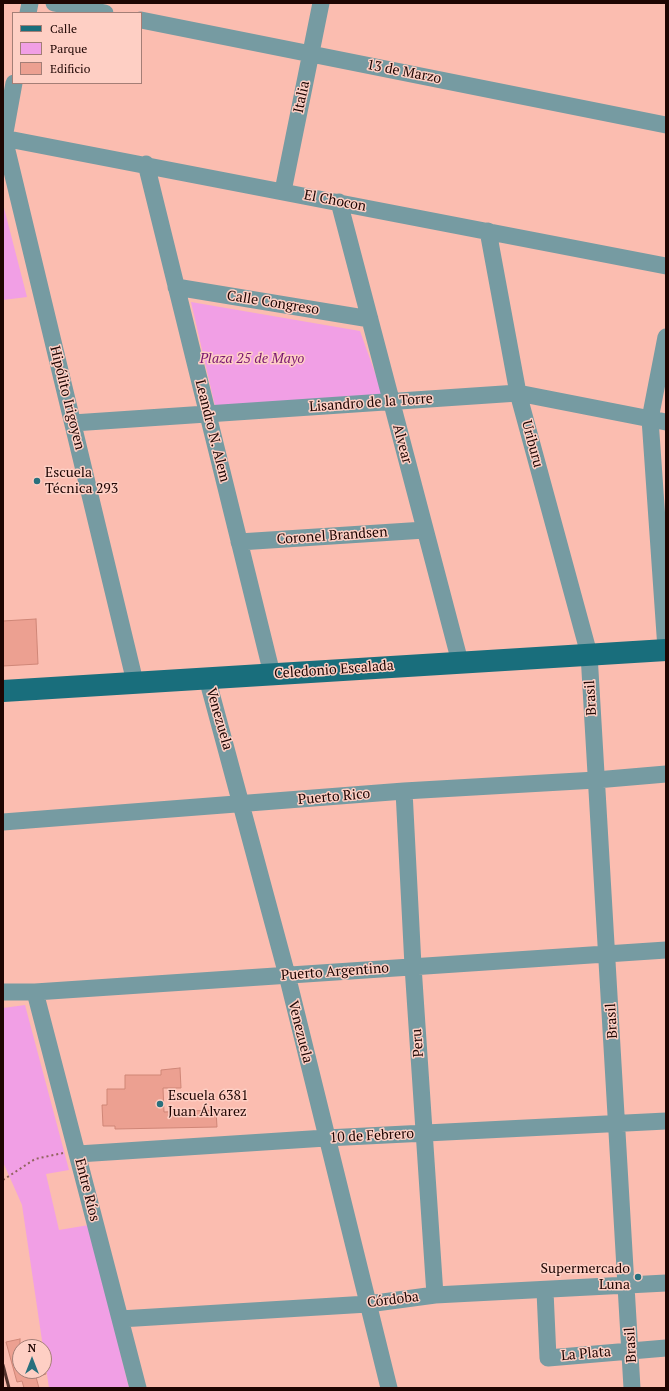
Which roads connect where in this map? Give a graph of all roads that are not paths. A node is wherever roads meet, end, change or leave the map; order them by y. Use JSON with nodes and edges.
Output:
{"nodes":[{"id":1,"x":54,"y":3,"type":"edge"},
{"id":2,"x":321,"y":3,"type":"edge"},
{"id":3,"x":100,"y":12,"type":"edge"},
{"id":4,"x":142,"y":20,"type":"edge"},
{"id":5,"x":311,"y":53,"type":"junction"},
{"id":6,"x":14,"y":84,"type":"edge"},
{"id":7,"x":666,"y":126,"type":"edge"},
{"id":8,"x":3,"y":138,"type":"edge"},
{"id":9,"x":146,"y":164,"type":"junction"},
{"id":10,"x":283,"y":191,"type":"junction"},
{"id":11,"x":339,"y":202,"type":"junction"},
{"id":12,"x":488,"y":231,"type":"junction"},
{"id":13,"x":666,"y":266,"type":"edge"},
{"id":14,"x":176,"y":287,"type":"junction"},
{"id":15,"x":370,"y":320,"type":"junction"},
{"id":16,"x":666,"y":337,"type":"edge"},
{"id":17,"x":518,"y":393,"type":"junction"},
{"id":18,"x":392,"y":401,"type":"junction"},
{"id":19,"x":207,"y":414,"type":"junction"},
{"id":20,"x":658,"y":420,"type":"edge"},
{"id":21,"x":73,"y":423,"type":"junction"},
{"id":22,"x":425,"y":530,"type":"junction"},
{"id":23,"x":239,"y":542,"type":"junction"},
{"id":24,"x":666,"y":649,"type":"edge"},
{"id":25,"x":589,"y":654,"type":"junction"},
{"id":26,"x":460,"y":662,"type":"junction"},
{"id":27,"x":272,"y":674,"type":"junction"},
{"id":28,"x":207,"y":678,"type":"junction"},
{"id":29,"x":135,"y":682,"type":"junction"},
{"id":30,"x":3,"y":691,"type":"edge"},
{"id":31,"x":666,"y":774,"type":"edge"},
{"id":32,"x":596,"y":780,"type":"junction"},
{"id":33,"x":404,"y":791,"type":"junction"},
{"id":34,"x":242,"y":804,"type":"junction"},
{"id":35,"x":3,"y":822,"type":"edge"},
{"id":36,"x":666,"y":950,"type":"edge"},
{"id":37,"x":608,"y":954,"type":"junction"},
{"id":38,"x":413,"y":966,"type":"junction"},
{"id":39,"x":286,"y":975,"type":"junction"},
{"id":40,"x":3,"y":992,"type":"edge"},
{"id":41,"x":35,"y":992,"type":"junction"},
{"id":42,"x":666,"y":1120,"type":"edge"},
{"id":43,"x":618,"y":1124,"type":"junction"},
{"id":44,"x":425,"y":1133,"type":"junction"},
{"id":45,"x":326,"y":1138,"type":"junction"},
{"id":46,"x":78,"y":1154,"type":"junction"},
{"id":47,"x":666,"y":1283,"type":"edge"},
{"id":48,"x":627,"y":1284,"type":"junction"},
{"id":49,"x":545,"y":1291,"type":"junction"},
{"id":50,"x":435,"y":1295,"type":"junction"},
{"id":51,"x":368,"y":1304,"type":"junction"},
{"id":52,"x":120,"y":1319,"type":"junction"},
{"id":53,"x":666,"y":1348,"type":"edge"},
{"id":54,"x":632,"y":1350,"type":"junction"},
{"id":55,"x":138,"y":1388,"type":"edge"},
{"id":56,"x":389,"y":1388,"type":"edge"},
{"id":57,"x":632,"y":1388,"type":"edge"}],
"edges":[{"from":1,"to":3,"type":"street"},
{"from":2,"to":5,"type":"street","name":"Italia"},
{"from":4,"to":5,"type":"street","name":"13 de Marzo"},
{"from":5,"to":7,"type":"street","name":"13 de Marzo"},
{"from":5,"to":10,"type":"street","name":"Italia"},
{"from":6,"to":8,"type":"street"},
{"from":8,"to":9,"type":"street","name":"El Chocon"},
{"from":8,"to":21,"type":"street","name":"Hipólito Irigoyen"},
{"from":9,"to":10,"type":"street","name":"El Chocon"},
{"from":9,"to":14,"type":"street","name":"Leandro N. Alem"},
{"from":10,"to":11,"type":"street","name":"El Chocon"},
{"from":11,"to":12,"type":"street","name":"El Chocon"},
{"from":11,"to":15,"type":"street","name":"Alvear"},
{"from":12,"to":13,"type":"street","name":"El Chocon"},
{"from":12,"to":17,"type":"street","name":"Uriburu"},
{"from":14,"to":15,"type":"street","name":"Calle Congreso"},
{"from":14,"to":19,"type":"street","name":"Leandro N. Alem"},
{"from":15,"to":18,"type":"street","name":"Alvear"},
{"from":16,"to":20,"type":"street"},
{"from":17,"to":18,"type":"street","name":"Lisandro de la Torre"},
{"from":17,"to":20,"type":"street","name":"Lisandro de la Torre"},
{"from":17,"to":25,"type":"street","name":"Uriburu"},
{"from":18,"to":19,"type":"street","name":"Lisandro de la Torre"},
{"from":18,"to":22,"type":"street","name":"Alvear"},
{"from":19,"to":21,"type":"street","name":"Lisandro de la Torre"},
{"from":19,"to":23,"type":"street","name":"Leandro N. Alem"},
{"from":20,"to":24,"type":"street"},
{"from":21,"to":29,"type":"street","name":"Hipólito Irigoyen"},
{"from":22,"to":23,"type":"street","name":"Coronel Brandsen"},
{"from":22,"to":26,"type":"street","name":"Alvear"},
{"from":23,"to":27,"type":"street","name":"Leandro N. Alem"},
{"from":24,"to":25,"type":"main road","name":"Celedonio Escalada"},
{"from":25,"to":26,"type":"main road","name":"Celedonio Escalada"},
{"from":25,"to":32,"type":"street","name":"Brasil"},
{"from":26,"to":27,"type":"main road","name":"Celedonio Escalada"},
{"from":27,"to":28,"type":"main road","name":"Celedonio Escalada"},
{"from":28,"to":29,"type":"main road","name":"Celedonio Escalada"},
{"from":28,"to":34,"type":"street","name":"Venezuela"},
{"from":29,"to":30,"type":"main road","name":"Celedonio Escalada"},
{"from":31,"to":32,"type":"street","name":"Puerto Rico"},
{"from":32,"to":33,"type":"street","name":"Puerto Rico"},
{"from":32,"to":37,"type":"street","name":"Brasil"},
{"from":33,"to":34,"type":"street","name":"Puerto Rico"},
{"from":33,"to":38,"type":"street","name":"Peru"},
{"from":34,"to":35,"type":"street","name":"Puerto Rico"},
{"from":34,"to":39,"type":"street","name":"Venezuela"},
{"from":36,"to":37,"type":"street","name":"Puerto Argentino"},
{"from":37,"to":38,"type":"street","name":"Puerto Argentino"},
{"from":37,"to":43,"type":"street","name":"Brasil"},
{"from":38,"to":39,"type":"street","name":"Puerto Argentino"},
{"from":38,"to":44,"type":"street","name":"Peru"},
{"from":39,"to":41,"type":"street","name":"Puerto Argentino"},
{"from":39,"to":45,"type":"street","name":"Venezuela"},
{"from":40,"to":41,"type":"street","name":"Puerto Argentino"},
{"from":41,"to":46,"type":"street","name":"Entre Ríos"},
{"from":42,"to":43,"type":"street","name":"10 de Febrero"},
{"from":43,"to":44,"type":"street","name":"10 de Febrero"},
{"from":43,"to":48,"type":"street","name":"Brasil"},
{"from":44,"to":45,"type":"street","name":"10 de Febrero"},
{"from":44,"to":50,"type":"street","name":"Peru"},
{"from":45,"to":46,"type":"street","name":"10 de Febrero"},
{"from":45,"to":51,"type":"street","name":"Venezuela"},
{"from":46,"to":52,"type":"street","name":"Entre Ríos"},
{"from":47,"to":48,"type":"street","name":"Córdoba"},
{"from":48,"to":49,"type":"street","name":"Córdoba"},
{"from":48,"to":54,"type":"street","name":"Brasil"},
{"from":49,"to":50,"type":"street","name":"Córdoba"},
{"from":49,"to":54,"type":"street","name":"La Plata"},
{"from":50,"to":51,"type":"street","name":"Córdoba"},
{"from":51,"to":52,"type":"street","name":"Córdoba"},
{"from":51,"to":56,"type":"street","name":"Venezuela"},
{"from":52,"to":55,"type":"street","name":"Entre Ríos"},
{"from":53,"to":54,"type":"street","name":"La Plata"},
{"from":54,"to":57,"type":"street","name":"Brasil"}]}
